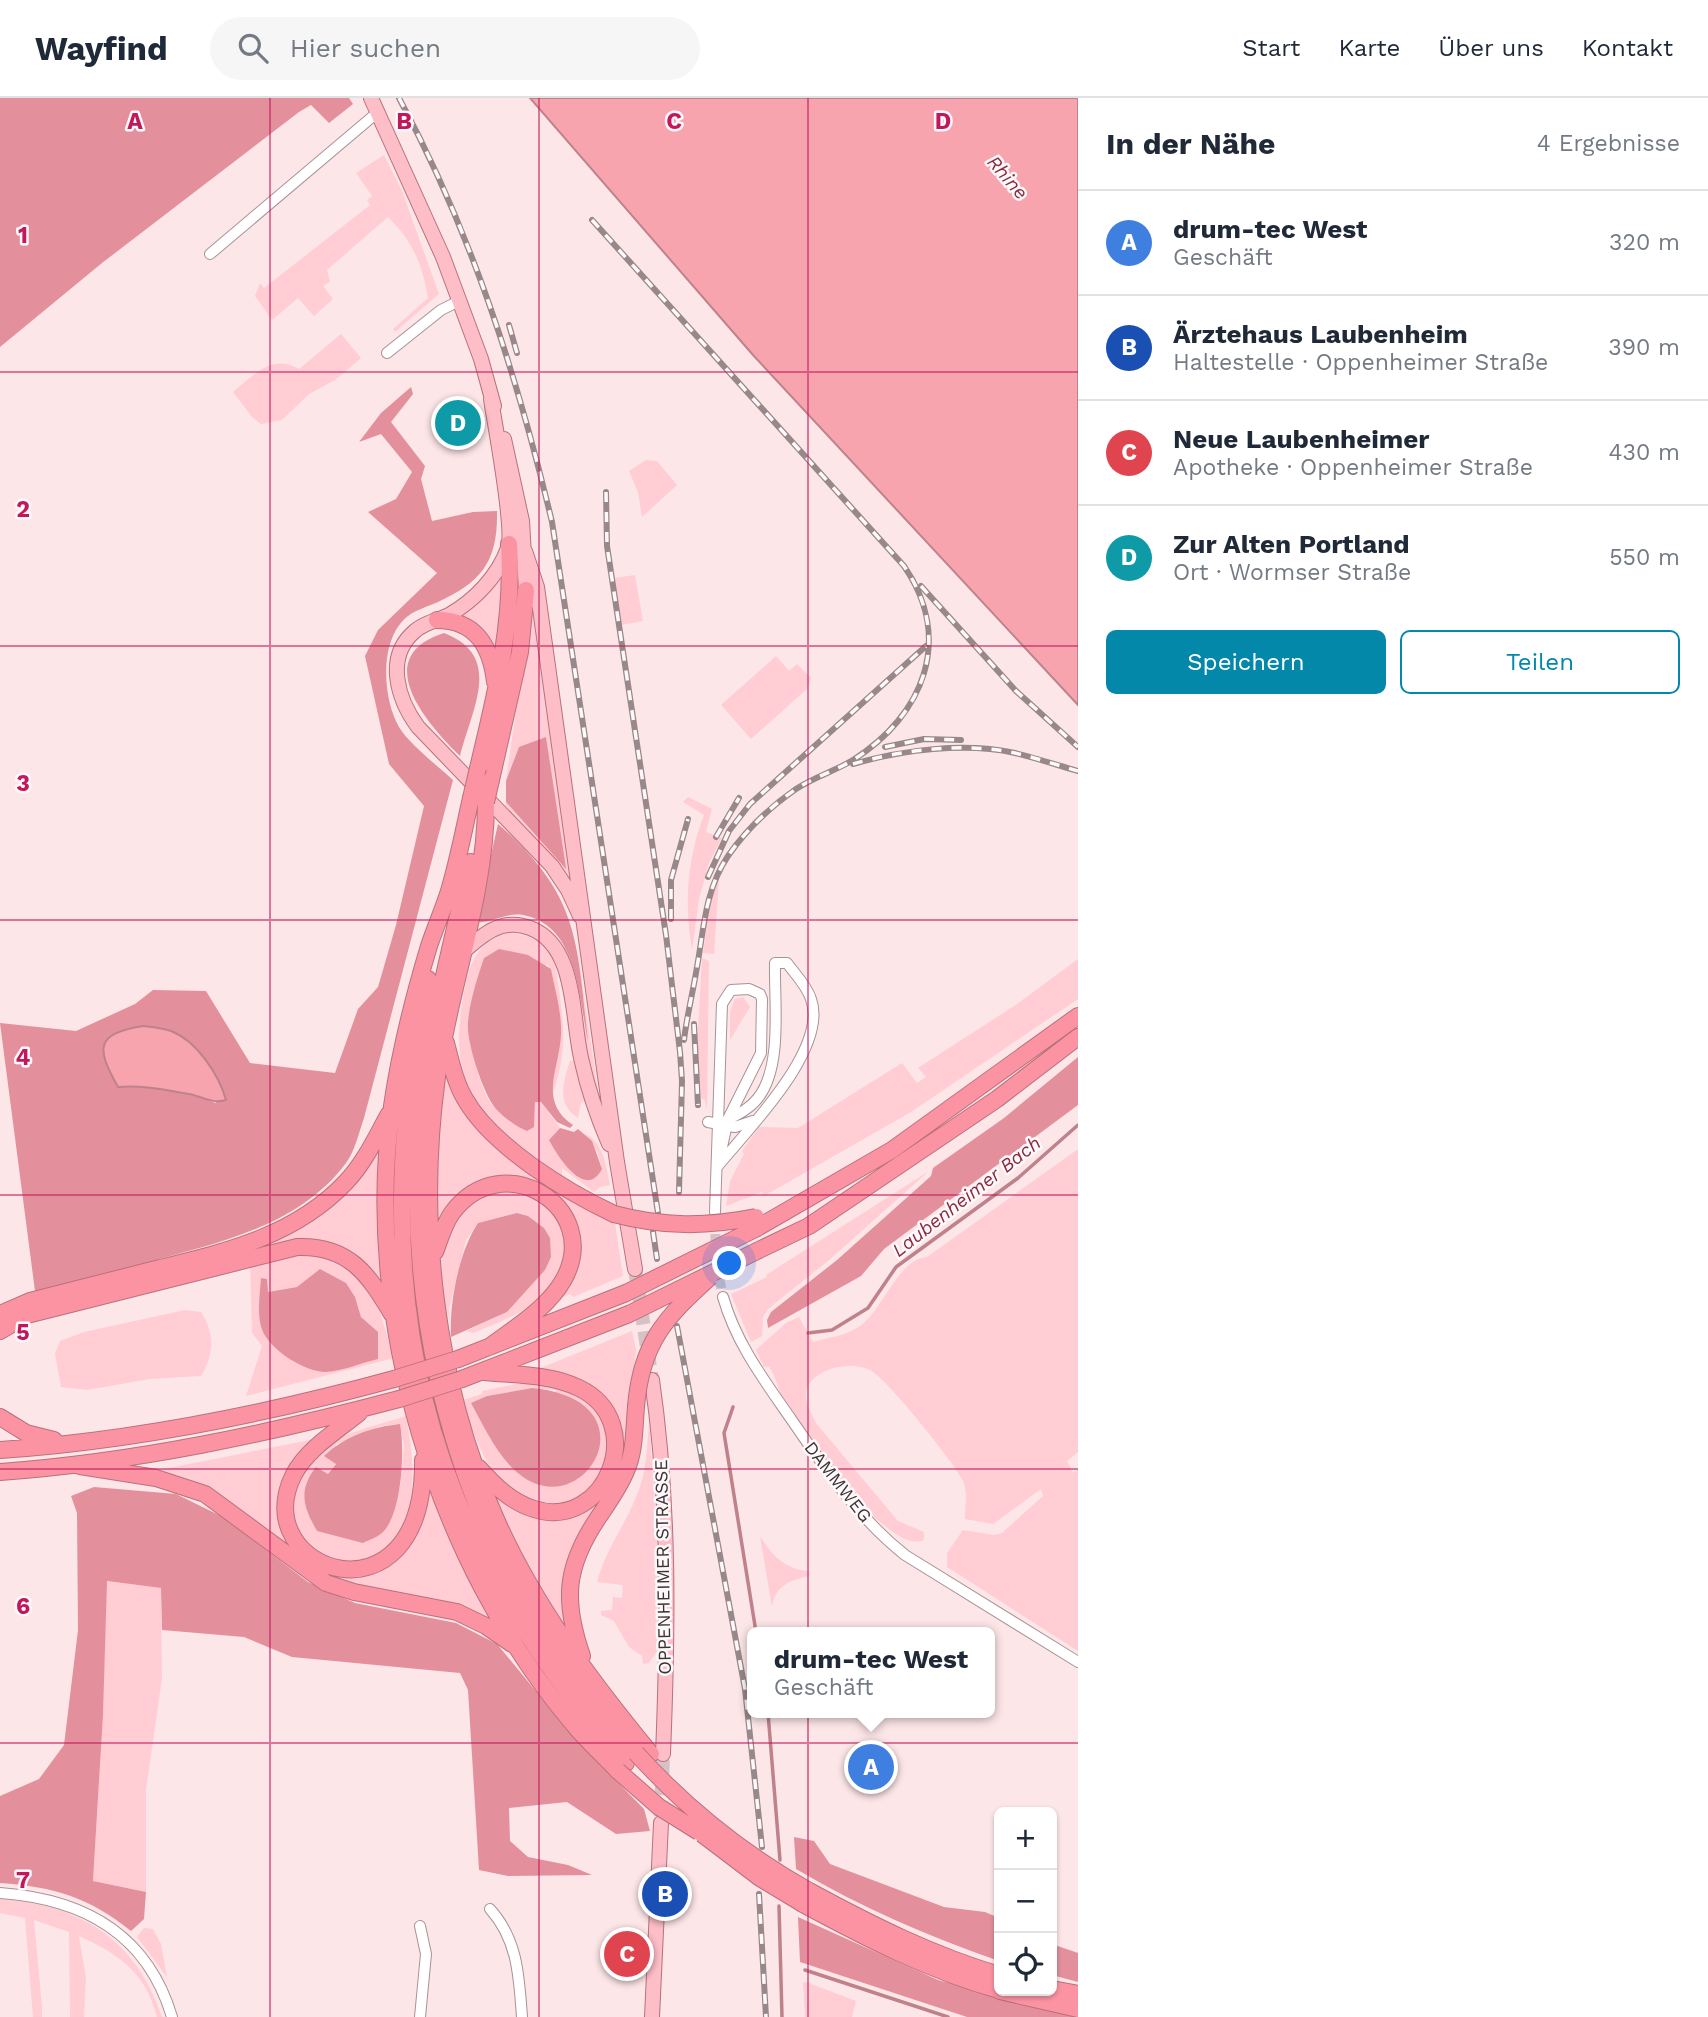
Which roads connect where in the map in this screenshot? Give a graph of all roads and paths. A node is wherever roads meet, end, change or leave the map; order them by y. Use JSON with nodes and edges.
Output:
{"nodes":[{"id":1,"x":371,"y":98,"type":"edge"},
{"id":2,"x":378,"y":112,"type":"junction"},
{"id":3,"x":210,"y":254,"type":"dead end"},
{"id":4,"x":459,"y":301,"type":"junction"},
{"id":5,"x":387,"y":353,"type":"dead end"},
{"id":6,"x":491,"y":399,"type":"junction"},
{"id":7,"x":509,"y":544,"type":"junction"},
{"id":8,"x":525,"y":551,"type":"junction"},
{"id":9,"x":526,"y":590,"type":"junction"},
{"id":10,"x":437,"y":620,"type":"junction"},
{"id":11,"x":542,"y":624,"type":"junction"},
{"id":12,"x":496,"y":695,"type":"junction"},
{"id":13,"x":482,"y":806,"type":"junction"},
{"id":14,"x":444,"y":905,"type":"junction"},
{"id":15,"x":587,"y":945,"type":"junction"},
{"id":16,"x":463,"y":952,"type":"junction"},
{"id":17,"x":1078,"y":1016,"type":"edge"},
{"id":18,"x":1078,"y":1037,"type":"edge"},
{"id":19,"x":444,"y":1038,"type":"junction"},
{"id":20,"x":391,"y":1108,"type":"junction"},
{"id":21,"x":756,"y":1120,"type":"junction"},
{"id":22,"x":720,"y":1123,"type":"junction"},
{"id":23,"x":617,"y":1162,"type":"junction"},
{"id":24,"x":717,"y":1167,"type":"junction"},
{"id":25,"x":715,"y":1212,"type":"tunnel mouth"},
{"id":26,"x":757,"y":1223,"type":"junction"},
{"id":27,"x":433,"y":1258,"type":"junction"},
{"id":28,"x":635,"y":1269,"type":"tunnel mouth"},
{"id":29,"x":710,"y":1277,"type":"junction"},
{"id":30,"x":723,"y":1297,"type":"tunnel mouth"},
{"id":31,"x":0,"y":1314,"type":"edge"},
{"id":32,"x":395,"y":1319,"type":"junction"},
{"id":33,"x":0,"y":1331,"type":"edge"},
{"id":34,"x":489,"y":1347,"type":"junction"},
{"id":35,"x":484,"y":1372,"type":"junction"},
{"id":36,"x":652,"y":1380,"type":"tunnel mouth"},
{"id":37,"x":365,"y":1408,"type":"junction"},
{"id":38,"x":0,"y":1417,"type":"edge"},
{"id":39,"x":66,"y":1443,"type":"junction"},
{"id":40,"x":423,"y":1447,"type":"junction"},
{"id":41,"x":0,"y":1450,"type":"edge"},
{"id":42,"x":474,"y":1462,"type":"junction"},
{"id":43,"x":80,"y":1466,"type":"junction"},
{"id":44,"x":0,"y":1472,"type":"edge"},
{"id":45,"x":518,"y":1649,"type":"junction"},
{"id":46,"x":1078,"y":1662,"type":"edge"},
{"id":47,"x":589,"y":1675,"type":"junction"},
{"id":48,"x":663,"y":1754,"type":"tunnel mouth"},
{"id":49,"x":631,"y":1758,"type":"junction"},
{"id":50,"x":660,"y":1823,"type":"tunnel mouth"},
{"id":51,"x":701,"y":1824,"type":"junction"},
{"id":52,"x":0,"y":1893,"type":"edge"},
{"id":53,"x":807,"y":1898,"type":"junction"},
{"id":54,"x":490,"y":1909,"type":"dead end"},
{"id":55,"x":421,"y":1926,"type":"dead end"},
{"id":56,"x":994,"y":1973,"type":"edge"},
{"id":57,"x":994,"y":1989,"type":"edge"},
{"id":58,"x":1057,"y":1990,"type":"edge"},
{"id":59,"x":1078,"y":1994,"type":"edge"},
{"id":60,"x":1022,"y":1996,"type":"edge"},
{"id":61,"x":1078,"y":2009,"type":"edge"},
{"id":62,"x":172,"y":2017,"type":"edge"},
{"id":63,"x":419,"y":2017,"type":"edge"},
{"id":64,"x":522,"y":2017,"type":"edge"},
{"id":65,"x":652,"y":2017,"type":"edge"}],
"edges":[{"from":1,"to":2,"type":"main road"},
{"from":2,"to":3,"type":"street"},
{"from":2,"to":4,"type":"main road"},
{"from":4,"to":5,"type":"street"},
{"from":4,"to":6,"type":"main road"},
{"from":6,"to":7,"type":"main road"},
{"from":6,"to":8,"type":"main road"},
{"from":7,"to":10,"type":"main road"},
{"from":7,"to":12,"type":"highway"},
{"from":8,"to":9,"type":"main road"},
{"from":8,"to":11,"type":"main road"},
{"from":9,"to":11,"type":"main road"},
{"from":9,"to":13,"type":"highway","bridge":true},
{"from":10,"to":12,"type":"highway"},
{"from":10,"to":15,"type":"main road"},
{"from":11,"to":15,"type":"main road"},
{"from":12,"to":13,"type":"highway","bridge":true},
{"from":13,"to":14,"type":"highway"},
{"from":13,"to":16,"type":"highway"},
{"from":13,"to":49,"type":"highway"},
{"from":14,"to":20,"type":"highway"},
{"from":14,"to":49,"type":"highway"},
{"from":15,"to":23,"type":"main road"},
{"from":16,"to":19,"type":"highway"},
{"from":16,"to":23,"type":"main road"},
{"from":17,"to":26,"type":"highway"},
{"from":18,"to":29,"type":"highway","bridge":true},
{"from":19,"to":26,"type":"highway","bridge":true},
{"from":19,"to":27,"type":"highway"},
{"from":20,"to":31,"type":"highway"},
{"from":20,"to":32,"type":"highway"},
{"from":21,"to":22,"type":"street"},
{"from":21,"to":22,"type":"street"},
{"from":21,"to":24,"type":"street"},
{"from":22,"to":22,"type":"street"},
{"from":22,"to":24,"type":"street"},
{"from":22,"to":24,"type":"street"},
{"from":23,"to":28,"type":"main road"},
{"from":24,"to":25,"type":"street"},
{"from":26,"to":34,"type":"highway","bridge":true},
{"from":27,"to":34,"type":"highway"},
{"from":27,"to":42,"type":"highway"},
{"from":29,"to":35,"type":"highway","bridge":true},
{"from":29,"to":47,"type":"highway","bridge":true},
{"from":30,"to":46,"type":"street","name":"DAMMWEG"},
{"from":32,"to":33,"type":"highway"},
{"from":32,"to":40,"type":"highway"},
{"from":34,"to":39,"type":"highway","bridge":true},
{"from":35,"to":37,"type":"highway","bridge":true},
{"from":35,"to":42,"type":"highway"},
{"from":36,"to":48,"type":"main road","name":"OPPENHEIMER STRASSE"},
{"from":37,"to":40,"type":"highway"},
{"from":37,"to":43,"type":"highway"},
{"from":38,"to":39,"type":"highway"},
{"from":39,"to":41,"type":"highway"},
{"from":40,"to":45,"type":"highway"},
{"from":42,"to":47,"type":"highway"},
{"from":43,"to":44,"type":"highway"},
{"from":43,"to":45,"type":"highway"},
{"from":45,"to":49,"type":"highway"},
{"from":47,"to":49,"type":"highway"},
{"from":49,"to":51,"type":"highway","bridge":true},
{"from":49,"to":51,"type":"highway","bridge":true},
{"from":50,"to":65,"type":"main road"},
{"from":51,"to":53,"type":"highway","bridge":true},
{"from":52,"to":62,"type":"street"},
{"from":53,"to":56,"type":"highway"},
{"from":53,"to":57,"type":"highway"},
{"from":54,"to":64,"type":"street"},
{"from":55,"to":63,"type":"street"},
{"from":58,"to":59,"type":"highway"},
{"from":60,"to":61,"type":"highway"}]}
